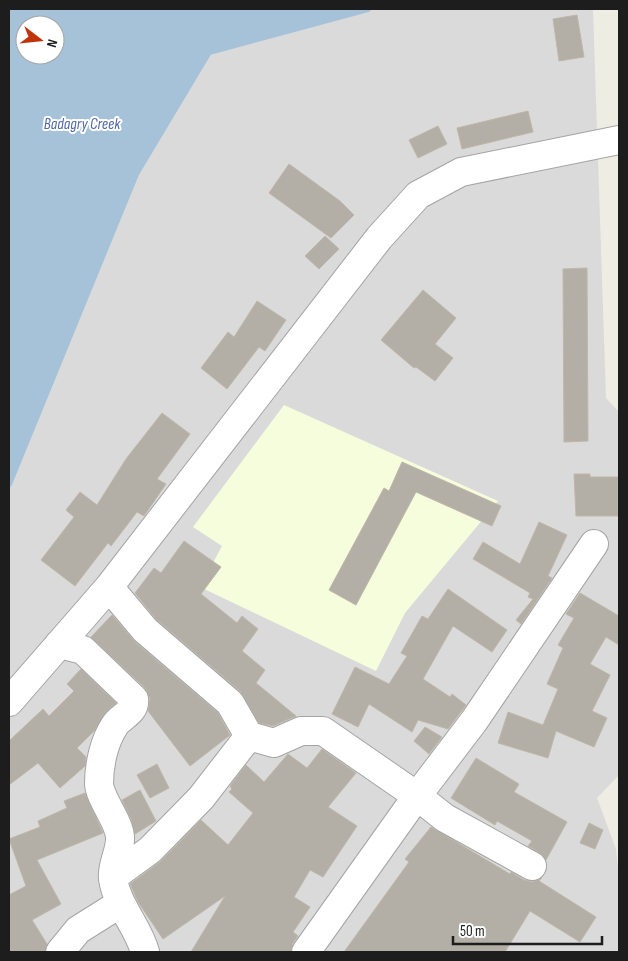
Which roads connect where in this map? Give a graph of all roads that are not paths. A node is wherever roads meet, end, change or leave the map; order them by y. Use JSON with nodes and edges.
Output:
{"nodes":[{"id":1,"x":612,"y":142,"type":"edge"},
{"id":2,"x":594,"y":544,"type":"dead end"},
{"id":3,"x":109,"y":587,"type":"junction"},
{"id":4,"x":59,"y":644,"type":"junction"},
{"id":5,"x":9,"y":702,"type":"edge"},
{"id":6,"x":249,"y":736,"type":"junction"},
{"id":7,"x":417,"y":796,"type":"junction"},
{"id":8,"x":532,"y":866,"type":"dead end"},
{"id":9,"x":113,"y":877,"type":"junction"},
{"id":10,"x":121,"y":903,"type":"junction"},
{"id":11,"x":60,"y":952,"type":"edge"},
{"id":12,"x":145,"y":952,"type":"edge"},
{"id":13,"x":306,"y":952,"type":"edge"}],
"edges":[{"from":1,"to":3,"type":"street"},
{"from":2,"to":7,"type":"street"},
{"from":3,"to":4,"type":"street"},
{"from":3,"to":6,"type":"street"},
{"from":4,"to":5,"type":"street"},
{"from":4,"to":9,"type":"street"},
{"from":6,"to":7,"type":"street"},
{"from":6,"to":9,"type":"street"},
{"from":7,"to":8,"type":"street"},
{"from":7,"to":13,"type":"street"},
{"from":9,"to":10,"type":"street"},
{"from":10,"to":11,"type":"street"},
{"from":10,"to":12,"type":"street"}]}
